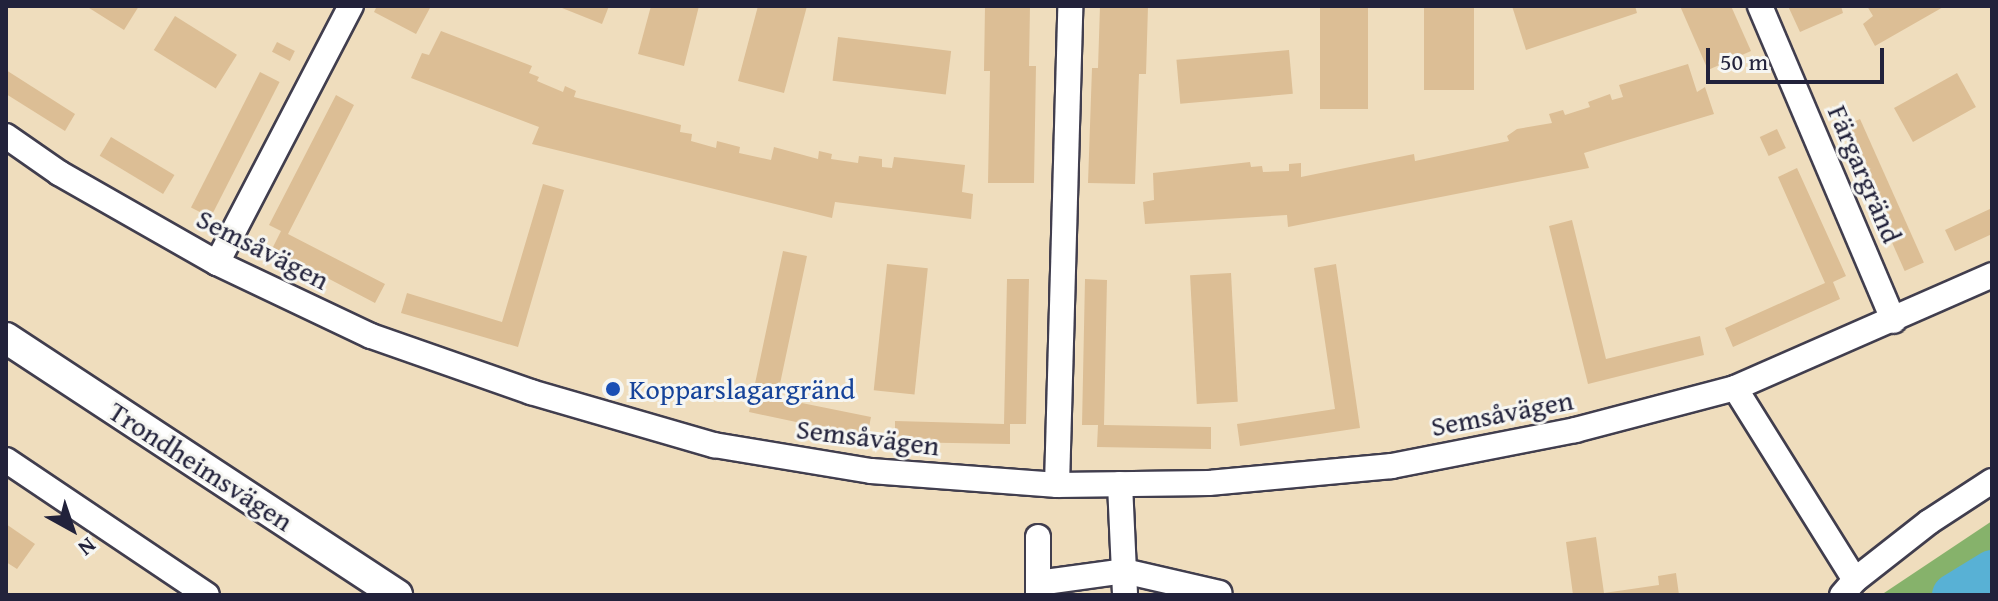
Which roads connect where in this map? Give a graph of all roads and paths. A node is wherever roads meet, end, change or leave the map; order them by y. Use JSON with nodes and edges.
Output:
{"nodes":[{"id":1,"x":351,"y":6,"type":"edge"},
{"id":2,"x":1070,"y":6,"type":"edge"},
{"id":3,"x":1760,"y":6,"type":"edge"},
{"id":4,"x":6,"y":136,"type":"edge"},
{"id":5,"x":217,"y":263,"type":"junction"},
{"id":6,"x":1992,"y":275,"type":"edge"},
{"id":7,"x":1894,"y":321,"type":"junction"},
{"id":8,"x":6,"y":338,"type":"edge"},
{"id":9,"x":1735,"y":388,"type":"junction"},
{"id":10,"x":6,"y":460,"type":"edge"},
{"id":11,"x":1992,"y":481,"type":"edge"},
{"id":12,"x":1120,"y":484,"type":"junction"},
{"id":13,"x":1057,"y":485,"type":"junction"},
{"id":14,"x":1038,"y":537,"type":"dead end"},
{"id":15,"x":1124,"y":583,"type":"edge"},
{"id":16,"x":1848,"y":587,"type":"edge"},
{"id":17,"x":1038,"y":589,"type":"edge"},
{"id":18,"x":1219,"y":593,"type":"edge"},
{"id":19,"x":207,"y":595,"type":"edge"},
{"id":20,"x":397,"y":595,"type":"edge"}],
"edges":[{"from":1,"to":5,"type":"street"},
{"from":2,"to":13,"type":"street"},
{"from":3,"to":7,"type":"street","name":"Färgargränd"},
{"from":4,"to":5,"type":"street","name":"Semsåvägen"},
{"from":5,"to":13,"type":"street","name":"Semsåvägen"},
{"from":6,"to":7,"type":"street","name":"Semsåvägen"},
{"from":7,"to":9,"type":"street","name":"Semsåvägen"},
{"from":8,"to":20,"type":"main road","name":"Trondheimsvägen"},
{"from":9,"to":12,"type":"street","name":"Semsåvägen"},
{"from":9,"to":16,"type":"street"},
{"from":10,"to":19,"type":"street"},
{"from":11,"to":16,"type":"street"},
{"from":12,"to":13,"type":"street","name":"Semsåvägen"},
{"from":12,"to":15,"type":"street"},
{"from":14,"to":17,"type":"street"},
{"from":15,"to":17,"type":"street"},
{"from":15,"to":18,"type":"street"}]}
